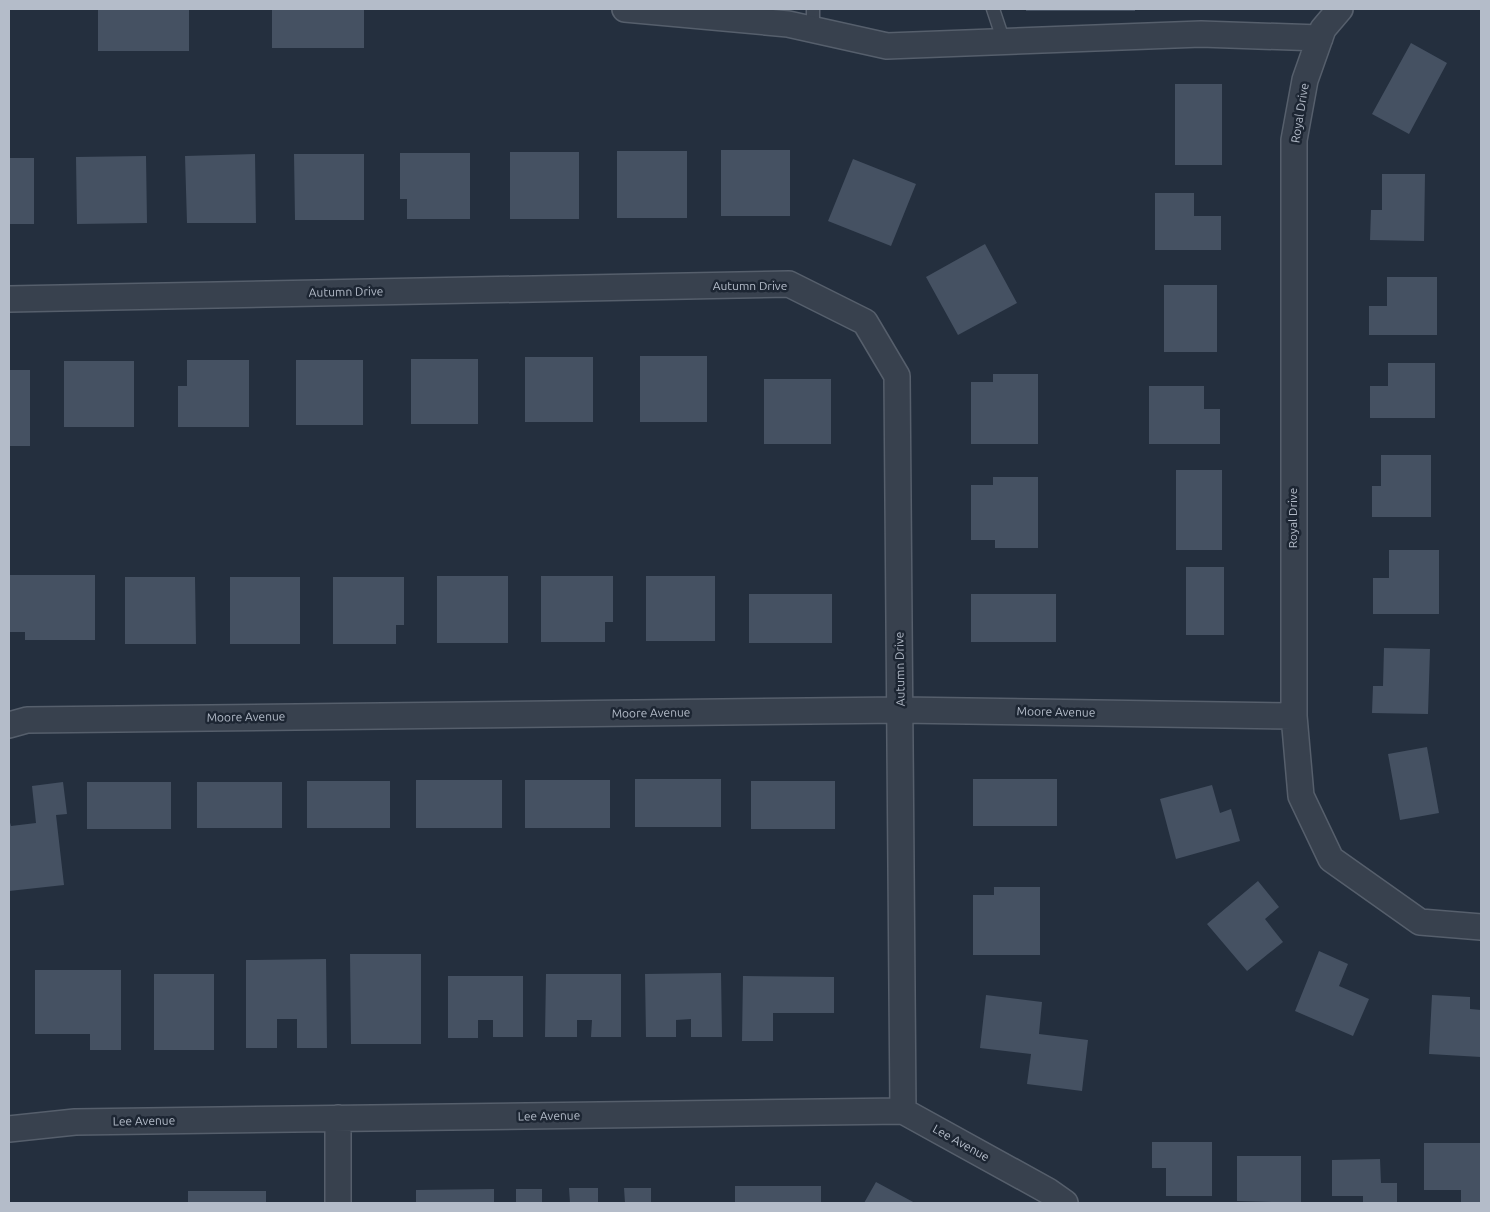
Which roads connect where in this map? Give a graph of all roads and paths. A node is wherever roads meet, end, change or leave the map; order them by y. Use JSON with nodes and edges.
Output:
{"nodes":[{"id":1,"x":625,"y":9,"type":"edge"},
{"id":2,"x":993,"y":9,"type":"edge"},
{"id":3,"x":1340,"y":9,"type":"edge"},
{"id":4,"x":813,"y":19,"type":"edge"},
{"id":5,"x":1320,"y":38,"type":"junction"},
{"id":6,"x":1004,"y":42,"type":"junction"},
{"id":7,"x":9,"y":299,"type":"edge"},
{"id":8,"x":901,"y":710,"type":"junction"},
{"id":9,"x":1294,"y":716,"type":"junction"},
{"id":10,"x":9,"y":725,"type":"edge"},
{"id":11,"x":1481,"y":927,"type":"edge"},
{"id":12,"x":903,"y":1112,"type":"junction"},
{"id":13,"x":338,"y":1118,"type":"junction"},
{"id":14,"x":9,"y":1129,"type":"edge"},
{"id":15,"x":338,"y":1203,"type":"edge"},
{"id":16,"x":1065,"y":1203,"type":"edge"}],
"edges":[{"from":1,"to":4,"type":"street"},
{"from":2,"to":6,"type":"lane"},
{"from":3,"to":5,"type":"street","name":"Royal Drive"},
{"from":4,"to":6,"type":"street"},
{"from":5,"to":6,"type":"street"},
{"from":5,"to":9,"type":"street","name":"Royal Drive"},
{"from":7,"to":8,"type":"street","name":"Autumn Drive"},
{"from":8,"to":9,"type":"street","name":"Moore Avenue"},
{"from":8,"to":10,"type":"street","name":"Moore Avenue"},
{"from":8,"to":12,"type":"street","name":"Autumn Drive"},
{"from":9,"to":11,"type":"street","name":"Royal Drive"},
{"from":12,"to":13,"type":"street","name":"Lee Avenue"},
{"from":12,"to":16,"type":"street","name":"Lee Avenue"},
{"from":13,"to":14,"type":"street","name":"Lee Avenue"},
{"from":13,"to":15,"type":"street"}]}
